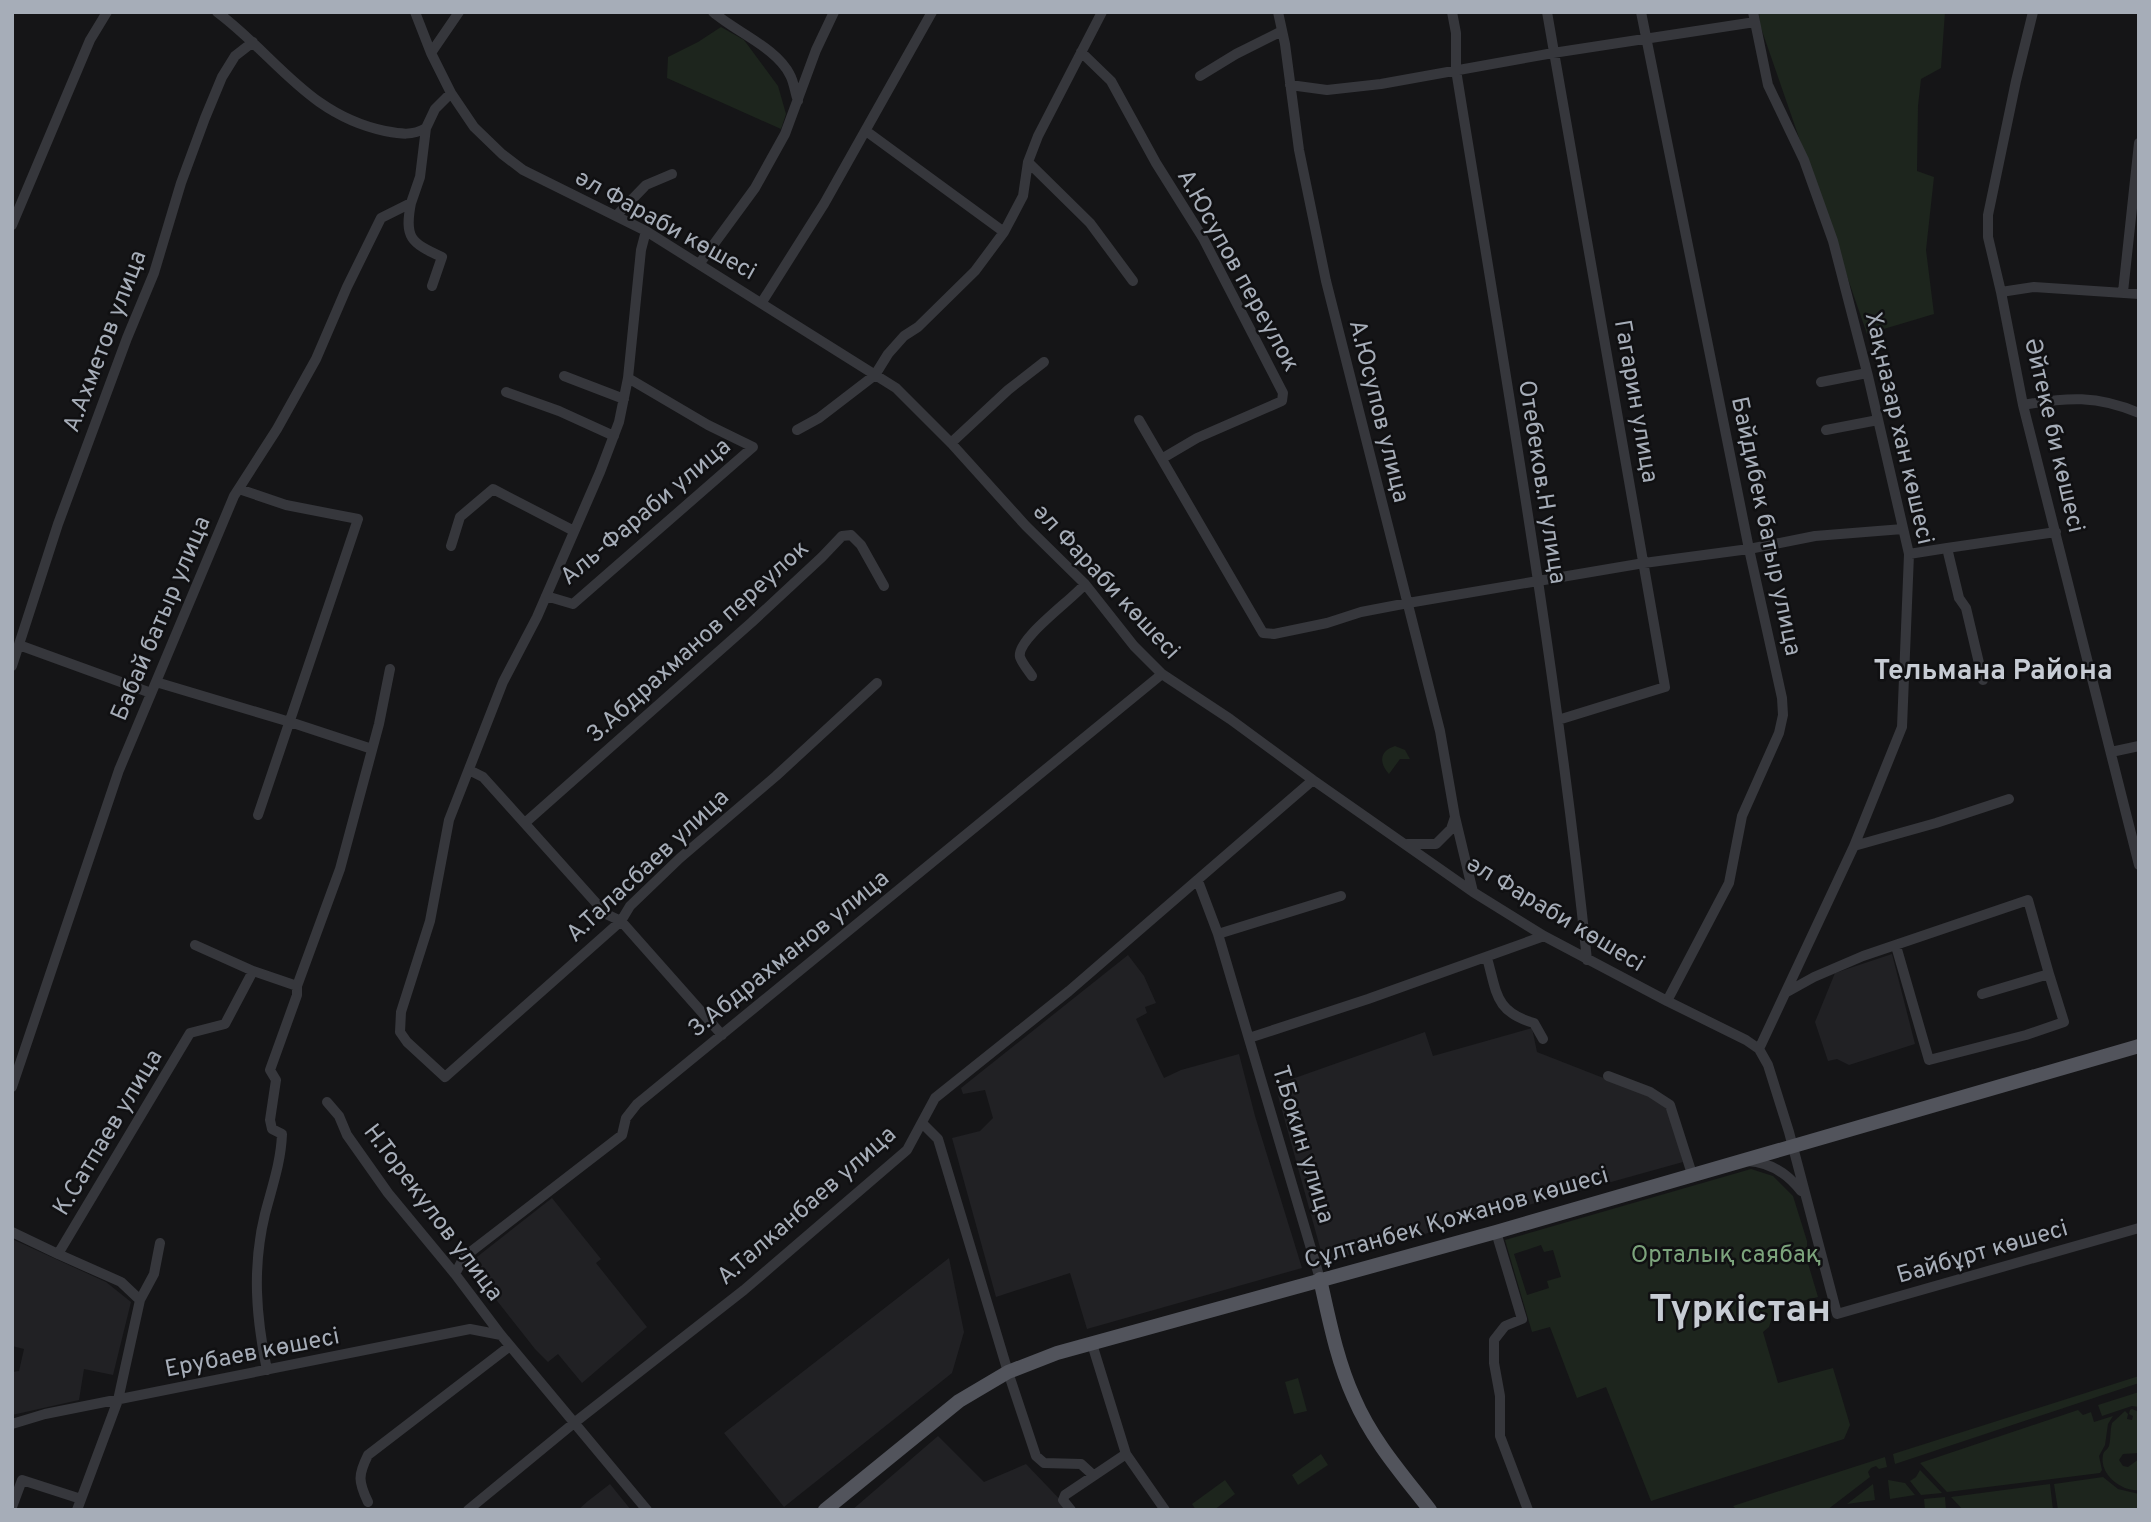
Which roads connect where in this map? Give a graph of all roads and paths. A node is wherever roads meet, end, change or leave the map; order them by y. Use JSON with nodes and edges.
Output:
{"nodes":[{"id":1,"x":107,"y":12,"type":"edge"},
{"id":2,"x":217,"y":12,"type":"edge"},
{"id":3,"x":415,"y":12,"type":"edge"},
{"id":4,"x":458,"y":12,"type":"edge"},
{"id":5,"x":713,"y":12,"type":"edge"},
{"id":6,"x":834,"y":12,"type":"edge"},
{"id":7,"x":932,"y":12,"type":"edge"},
{"id":8,"x":1101,"y":12,"type":"edge"},
{"id":9,"x":1278,"y":12,"type":"edge"},
{"id":10,"x":1452,"y":12,"type":"edge"},
{"id":11,"x":1547,"y":12,"type":"edge"},
{"id":12,"x":1641,"y":12,"type":"edge"},
{"id":13,"x":2033,"y":12,"type":"edge"},
{"id":14,"x":1754,"y":17,"type":"edge"},
{"id":15,"x":1282,"y":31,"type":"junction"},
{"id":16,"x":1646,"y":40,"type":"junction"},
{"id":17,"x":253,"y":42,"type":"junction"},
{"id":18,"x":1081,"y":52,"type":"junction"},
{"id":19,"x":431,"y":53,"type":"junction"},
{"id":20,"x":1553,"y":53,"type":"junction"},
{"id":21,"x":1456,"y":70,"type":"junction"},
{"id":22,"x":1200,"y":76,"type":"dead end"},
{"id":23,"x":1290,"y":85,"type":"junction"},
{"id":24,"x":451,"y":93,"type":"junction"},
{"id":25,"x":798,"y":101,"type":"junction"},
{"id":26,"x":426,"y":128,"type":"junction"},
{"id":27,"x":866,"y":131,"type":"junction"},
{"id":28,"x":2139,"y":143,"type":"edge"},
{"id":29,"x":1028,"y":162,"type":"junction"},
{"id":30,"x":672,"y":174,"type":"dead end"},
{"id":31,"x":411,"y":203,"type":"junction"},
{"id":32,"x":616,"y":216,"type":"junction"},
{"id":33,"x":12,"y":225,"type":"edge"},
{"id":34,"x":646,"y":231,"type":"junction"},
{"id":35,"x":1004,"y":232,"type":"junction"},
{"id":36,"x":700,"y":263,"type":"junction"},
{"id":37,"x":1133,"y":281,"type":"dead end"},
{"id":38,"x":432,"y":286,"type":"dead end"},
{"id":39,"x":2001,"y":292,"type":"junction"},
{"id":40,"x":2123,"y":292,"type":"junction"},
{"id":41,"x":2139,"y":294,"type":"edge"},
{"id":42,"x":762,"y":302,"type":"junction"},
{"id":43,"x":1044,"y":362,"type":"dead end"},
{"id":44,"x":1867,"y":373,"type":"junction"},
{"id":45,"x":875,"y":375,"type":"junction"},
{"id":46,"x":564,"y":376,"type":"dead end"},
{"id":47,"x":628,"y":378,"type":"junction"},
{"id":48,"x":1821,"y":382,"type":"dead end"},
{"id":49,"x":506,"y":392,"type":"dead end"},
{"id":50,"x":624,"y":399,"type":"junction"},
{"id":51,"x":2023,"y":405,"type":"junction"},
{"id":52,"x":2139,"y":413,"type":"edge"},
{"id":53,"x":1139,"y":420,"type":"dead end"},
{"id":54,"x":1878,"y":420,"type":"junction"},
{"id":55,"x":796,"y":430,"type":"dead end"},
{"id":56,"x":1826,"y":430,"type":"dead end"},
{"id":57,"x":614,"y":436,"type":"junction"},
{"id":58,"x":951,"y":443,"type":"junction"},
{"id":59,"x":1163,"y":458,"type":"junction"},
{"id":60,"x":239,"y":489,"type":"junction"},
{"id":61,"x":1903,"y":529,"type":"junction"},
{"id":62,"x":574,"y":531,"type":"junction"},
{"id":63,"x":2056,"y":532,"type":"junction"},
{"id":64,"x":452,"y":546,"type":"dead end"},
{"id":65,"x":1947,"y":548,"type":"junction"},
{"id":66,"x":1749,"y":550,"type":"junction"},
{"id":67,"x":1909,"y":554,"type":"junction"},
{"id":68,"x":1644,"y":563,"type":"junction"},
{"id":69,"x":1538,"y":583,"type":"junction"},
{"id":70,"x":1085,"y":584,"type":"junction"},
{"id":71,"x":884,"y":586,"type":"dead end"},
{"id":72,"x":546,"y":596,"type":"junction"},
{"id":73,"x":1408,"y":603,"type":"junction"},
{"id":74,"x":18,"y":631,"type":"edge"},
{"id":75,"x":19,"y":645,"type":"junction"},
{"id":76,"x":12,"y":666,"type":"edge"},
{"id":77,"x":390,"y":669,"type":"dead end"},
{"id":78,"x":1162,"y":674,"type":"junction"},
{"id":79,"x":1032,"y":676,"type":"dead end"},
{"id":80,"x":1983,"y":680,"type":"dead end"},
{"id":81,"x":877,"y":683,"type":"dead end"},
{"id":82,"x":154,"y":687,"type":"junction"},
{"id":83,"x":1558,"y":720,"type":"junction"},
{"id":84,"x":290,"y":722,"type":"junction"},
{"id":85,"x":2139,"y":746,"type":"edge"},
{"id":86,"x":372,"y":749,"type":"junction"},
{"id":87,"x":2111,"y":752,"type":"junction"},
{"id":88,"x":468,"y":770,"type":"junction"},
{"id":89,"x":1313,"y":780,"type":"junction"},
{"id":90,"x":2008,"y":799,"type":"dead end"},
{"id":91,"x":258,"y":815,"type":"dead end"},
{"id":92,"x":1455,"y":817,"type":"junction"},
{"id":93,"x":526,"y":822,"type":"junction"},
{"id":94,"x":1404,"y":844,"type":"junction"},
{"id":95,"x":1854,"y":846,"type":"junction"},
{"id":96,"x":2139,"y":864,"type":"edge"},
{"id":97,"x":1198,"y":881,"type":"junction"},
{"id":98,"x":1474,"y":892,"type":"junction"},
{"id":99,"x":1341,"y":896,"type":"dead end"},
{"id":100,"x":621,"y":921,"type":"junction"},
{"id":101,"x":1218,"y":934,"type":"junction"},
{"id":102,"x":1544,"y":936,"type":"junction"},
{"id":103,"x":195,"y":945,"type":"dead end"},
{"id":104,"x":1896,"y":946,"type":"junction"},
{"id":105,"x":1487,"y":958,"type":"junction"},
{"id":106,"x":1587,"y":960,"type":"junction"},
{"id":107,"x":253,"y":971,"type":"junction"},
{"id":108,"x":2049,"y":974,"type":"junction"},
{"id":109,"x":297,"y":986,"type":"junction"},
{"id":110,"x":1787,"y":992,"type":"junction"},
{"id":111,"x":1982,"y":994,"type":"dead end"},
{"id":112,"x":1667,"y":1001,"type":"junction"},
{"id":113,"x":722,"y":1035,"type":"junction"},
{"id":114,"x":1249,"y":1038,"type":"junction"},
{"id":115,"x":1543,"y":1039,"type":"dead end"},
{"id":116,"x":2139,"y":1046,"type":"edge"},
{"id":117,"x":1759,"y":1049,"type":"junction"},
{"id":118,"x":1608,"y":1076,"type":"dead end"},
{"id":119,"x":12,"y":1087,"type":"edge"},
{"id":120,"x":327,"y":1102,"type":"dead end"},
{"id":121,"x":922,"y":1123,"type":"junction"},
{"id":122,"x":1792,"y":1145,"type":"junction"},
{"id":123,"x":1737,"y":1161,"type":"junction"},
{"id":124,"x":1692,"y":1174,"type":"junction"},
{"id":125,"x":1804,"y":1193,"type":"junction"},
{"id":126,"x":2139,"y":1228,"type":"edge"},
{"id":127,"x":12,"y":1232,"type":"edge"},
{"id":128,"x":1496,"y":1232,"type":"junction"},
{"id":129,"x":160,"y":1243,"type":"dead end"},
{"id":130,"x":58,"y":1254,"type":"junction"},
{"id":131,"x":455,"y":1274,"type":"junction"},
{"id":132,"x":1320,"y":1279,"type":"junction"},
{"id":133,"x":140,"y":1300,"type":"junction"},
{"id":134,"x":500,"y":1335,"type":"junction"},
{"id":135,"x":1092,"y":1343,"type":"junction"},
{"id":136,"x":510,"y":1346,"type":"junction"},
{"id":137,"x":267,"y":1370,"type":"junction"},
{"id":138,"x":1008,"y":1372,"type":"junction"},
{"id":139,"x":118,"y":1400,"type":"junction"},
{"id":140,"x":574,"y":1423,"type":"junction"},
{"id":141,"x":12,"y":1424,"type":"edge"},
{"id":142,"x":1126,"y":1454,"type":"junction"},
{"id":143,"x":1093,"y":1475,"type":"junction"},
{"id":144,"x":368,"y":1502,"type":"dead end"},
{"id":145,"x":79,"y":1504,"type":"edge"},
{"id":146,"x":12,"y":1507,"type":"edge"},
{"id":147,"x":468,"y":1510,"type":"edge"},
{"id":148,"x":646,"y":1510,"type":"edge"},
{"id":149,"x":825,"y":1510,"type":"edge"},
{"id":150,"x":1071,"y":1510,"type":"edge"},
{"id":151,"x":1166,"y":1510,"type":"edge"},
{"id":152,"x":1430,"y":1510,"type":"edge"},
{"id":153,"x":1528,"y":1510,"type":"edge"}],
"edges":[{"from":1,"to":33,"type":"street"},
{"from":2,"to":17,"type":"street"},
{"from":3,"to":19,"type":"street","name":"әл Фараби көшесі"},
{"from":4,"to":19,"type":"street"},
{"from":5,"to":25,"type":"street"},
{"from":6,"to":25,"type":"street"},
{"from":7,"to":27,"type":"street"},
{"from":8,"to":18,"type":"street"},
{"from":9,"to":15,"type":"street","name":"А.Юсупов улица"},
{"from":10,"to":21,"type":"street","name":"Отебеков.Н улица"},
{"from":11,"to":20,"type":"street","name":"Гагарин улица"},
{"from":12,"to":16,"type":"street","name":"Байдибек батыр улица"},
{"from":13,"to":39,"type":"street","name":"Әйтеке би көшесі"},
{"from":14,"to":16,"type":"street"},
{"from":14,"to":44,"type":"street","name":"Хақназар хан көшесі"},
{"from":15,"to":22,"type":"street"},
{"from":15,"to":23,"type":"street","name":"А.Юсупов улица"},
{"from":16,"to":20,"type":"street"},
{"from":16,"to":66,"type":"street","name":"Байдибек батыр улица"},
{"from":17,"to":26,"type":"street"},
{"from":17,"to":74,"type":"street","name":"А.Ахметов улица"},
{"from":18,"to":29,"type":"street"},
{"from":18,"to":59,"type":"street","name":"А.Юсупов переулок"},
{"from":19,"to":24,"type":"street","name":"әл Фараби көшесі"},
{"from":20,"to":21,"type":"street"},
{"from":20,"to":68,"type":"street","name":"Гагарин улица"},
{"from":21,"to":23,"type":"street"},
{"from":21,"to":69,"type":"street","name":"Отебеков.Н улица"},
{"from":23,"to":73,"type":"street","name":"А.Юсупов улица"},
{"from":24,"to":26,"type":"street"},
{"from":24,"to":32,"type":"street","name":"әл Фараби көшесі"},
{"from":25,"to":36,"type":"street"},
{"from":26,"to":31,"type":"street"},
{"from":27,"to":35,"type":"street"},
{"from":27,"to":42,"type":"street"},
{"from":28,"to":40,"type":"street"},
{"from":29,"to":35,"type":"street"},
{"from":29,"to":37,"type":"street"},
{"from":30,"to":32,"type":"street"},
{"from":31,"to":38,"type":"street"},
{"from":31,"to":60,"type":"street","name":"Бабай батыр улица"},
{"from":32,"to":34,"type":"street","name":"әл Фараби көшесі"},
{"from":34,"to":36,"type":"street","name":"әл Фараби көшесі"},
{"from":34,"to":47,"type":"street","name":"Аль-Фараби улица"},
{"from":35,"to":45,"type":"street"},
{"from":36,"to":42,"type":"street","name":"әл Фараби көшесі"},
{"from":39,"to":40,"type":"street"},
{"from":39,"to":51,"type":"street","name":"Әйтеке би көшесі"},
{"from":40,"to":41,"type":"street"},
{"from":42,"to":45,"type":"street","name":"әл Фараби көшесі"},
{"from":43,"to":58,"type":"street"},
{"from":44,"to":48,"type":"street"},
{"from":44,"to":54,"type":"street","name":"Хақназар хан көшесі"},
{"from":45,"to":55,"type":"street"},
{"from":45,"to":58,"type":"street","name":"әл Фараби көшесі"},
{"from":46,"to":50,"type":"street"},
{"from":47,"to":50,"type":"street","name":"Аль-Фараби улица"},
{"from":47,"to":72,"type":"street","name":"Аль-Фараби улица"},
{"from":49,"to":57,"type":"street"},
{"from":50,"to":57,"type":"street","name":"Аль-Фараби улица"},
{"from":51,"to":52,"type":"street"},
{"from":51,"to":63,"type":"street","name":"Әйтеке би көшесі"},
{"from":53,"to":59,"type":"street"},
{"from":54,"to":56,"type":"street"},
{"from":54,"to":61,"type":"street","name":"Хақназар хан көшесі"},
{"from":57,"to":62,"type":"street","name":"Аль-Фараби улица"},
{"from":58,"to":70,"type":"street","name":"әл Фараби көшесі"},
{"from":59,"to":73,"type":"street"},
{"from":60,"to":82,"type":"street","name":"Бабай батыр улица"},
{"from":60,"to":84,"type":"street"},
{"from":61,"to":66,"type":"street"},
{"from":61,"to":67,"type":"street","name":"Хақназар хан көшесі"},
{"from":62,"to":64,"type":"street","name":"Аль-Фараби улица"},
{"from":62,"to":72,"type":"street","name":"Аль-Фараби улица"},
{"from":63,"to":65,"type":"street"},
{"from":63,"to":87,"type":"street","name":"Әйтеке би көшесі"},
{"from":65,"to":67,"type":"street"},
{"from":65,"to":80,"type":"street"},
{"from":66,"to":68,"type":"street"},
{"from":66,"to":112,"type":"street","name":"Байдибек батыр улица"},
{"from":67,"to":95,"type":"street","name":"Хақназар хан көшесі"},
{"from":68,"to":69,"type":"street"},
{"from":68,"to":83,"type":"street","name":"Гагарин улица"},
{"from":69,"to":73,"type":"street"},
{"from":69,"to":83,"type":"street","name":"Отебеков.Н улица"},
{"from":70,"to":78,"type":"street","name":"әл Фараби көшесі"},
{"from":70,"to":79,"type":"street"},
{"from":71,"to":93,"type":"street","name":"З.Абдрахманов переулок"},
{"from":72,"to":88,"type":"street","name":"Аль-Фараби улица"},
{"from":73,"to":92,"type":"street","name":"А.Юсупов улица"},
{"from":74,"to":75,"type":"street","name":"А.Ахметов улица"},
{"from":75,"to":76,"type":"street","name":"А.Ахметов улица"},
{"from":75,"to":82,"type":"street"},
{"from":77,"to":86,"type":"street"},
{"from":78,"to":89,"type":"street","name":"әл Фараби көшесі"},
{"from":78,"to":113,"type":"street","name":"З.Абдрахманов улица"},
{"from":81,"to":100,"type":"street","name":"А.Таласбаев улица"},
{"from":82,"to":84,"type":"street"},
{"from":82,"to":119,"type":"street","name":"Бабай батыр улица"},
{"from":83,"to":106,"type":"street","name":"Отебеков.Н улица"},
{"from":84,"to":86,"type":"street"},
{"from":84,"to":91,"type":"street"},
{"from":85,"to":87,"type":"street"},
{"from":86,"to":109,"type":"street"},
{"from":87,"to":96,"type":"street","name":"Әйтеке би көшесі"},
{"from":88,"to":93,"type":"street"},
{"from":88,"to":100,"type":"street","name":"А.Таласбаев улица"},
{"from":89,"to":94,"type":"street","name":"әл Фараби көшесі"},
{"from":89,"to":97,"type":"street","name":"А.Талканбаев улица"},
{"from":90,"to":95,"type":"street"},
{"from":92,"to":94,"type":"street"},
{"from":92,"to":98,"type":"street","name":"А.Юсупов улица"},
{"from":93,"to":100,"type":"street"},
{"from":94,"to":98,"type":"street","name":"әл Фараби көшесі"},
{"from":95,"to":110,"type":"street","name":"Хақназар хан көшесі"},
{"from":97,"to":101,"type":"street","name":"Т.Бокин улица"},
{"from":97,"to":121,"type":"street","name":"А.Талканбаев улица"},
{"from":98,"to":102,"type":"street","name":"әл Фараби көшесі"},
{"from":99,"to":101,"type":"street"},
{"from":100,"to":113,"type":"street"},
{"from":101,"to":114,"type":"street","name":"Т.Бокин улица"},
{"from":102,"to":105,"type":"street"},
{"from":102,"to":106,"type":"street","name":"әл Фараби көшесі"},
{"from":103,"to":107,"type":"street"},
{"from":104,"to":108,"type":"street"},
{"from":104,"to":108,"type":"street"},
{"from":104,"to":110,"type":"street"},
{"from":105,"to":114,"type":"street"},
{"from":105,"to":115,"type":"street"},
{"from":106,"to":112,"type":"street","name":"әл Фараби көшесі"},
{"from":107,"to":109,"type":"street"},
{"from":107,"to":130,"type":"street","name":"К.Сатпаев улица"},
{"from":108,"to":111,"type":"street"},
{"from":109,"to":137,"type":"street"},
{"from":110,"to":117,"type":"street","name":"Хақназар хан көшесі"},
{"from":112,"to":117,"type":"street","name":"әл Фараби көшесі"},
{"from":113,"to":131,"type":"street","name":"З.Абдрахманов улица"},
{"from":114,"to":132,"type":"street","name":"Т.Бокин улица"},
{"from":116,"to":122,"type":"main road","name":"Сұлтанбек Қожанов көшесі"},
{"from":117,"to":122,"type":"street"},
{"from":118,"to":124,"type":"street"},
{"from":120,"to":131,"type":"street","name":"Н.Торекулов улица"},
{"from":121,"to":138,"type":"street"},
{"from":121,"to":140,"type":"street","name":"А.Талканбаев улица"},
{"from":122,"to":123,"type":"main road","name":"Сұлтанбек Қожанов көшесі"},
{"from":122,"to":125,"type":"street"},
{"from":123,"to":124,"type":"main road","name":"Сұлтанбек Қожанов көшесі"},
{"from":123,"to":125,"type":"street"},
{"from":124,"to":128,"type":"main road","name":"Сұлтанбек Қожанов көшесі"},
{"from":125,"to":126,"type":"street","name":"Байбұрт көшесі"},
{"from":127,"to":130,"type":"street"},
{"from":128,"to":132,"type":"main road","name":"Сұлтанбек Қожанов көшесі"},
{"from":128,"to":153,"type":"street"},
{"from":129,"to":133,"type":"street"},
{"from":130,"to":133,"type":"street","name":"К.Сатпаев улица"},
{"from":131,"to":134,"type":"street","name":"Н.Торекулов улица"},
{"from":132,"to":135,"type":"main road","name":"Сұлтанбек Қожанов көшесі"},
{"from":132,"to":152,"type":"main road","name":"Т.Бокин улица"},
{"from":133,"to":139,"type":"street"},
{"from":134,"to":136,"type":"street","name":"Н.Торекулов улица"},
{"from":134,"to":137,"type":"street","name":"Ерубаев көшесі"},
{"from":135,"to":138,"type":"main road","name":"Сұлтанбек Қожанов көшесі"},
{"from":135,"to":142,"type":"street"},
{"from":136,"to":140,"type":"street","name":"Н.Торекулов улица"},
{"from":136,"to":144,"type":"street"},
{"from":137,"to":139,"type":"street","name":"Ерубаев көшесі"},
{"from":138,"to":143,"type":"street"},
{"from":138,"to":149,"type":"main road","name":"Сұлтанбек Қожанов көшесі"},
{"from":139,"to":141,"type":"street","name":"Ерубаев көшесі"},
{"from":139,"to":145,"type":"street"},
{"from":140,"to":147,"type":"street","name":"А.Талканбаев улица"},
{"from":140,"to":148,"type":"street","name":"Н.Торекулов улица"},
{"from":142,"to":143,"type":"street"},
{"from":142,"to":151,"type":"street"},
{"from":143,"to":150,"type":"street"},
{"from":145,"to":146,"type":"street"}]}
